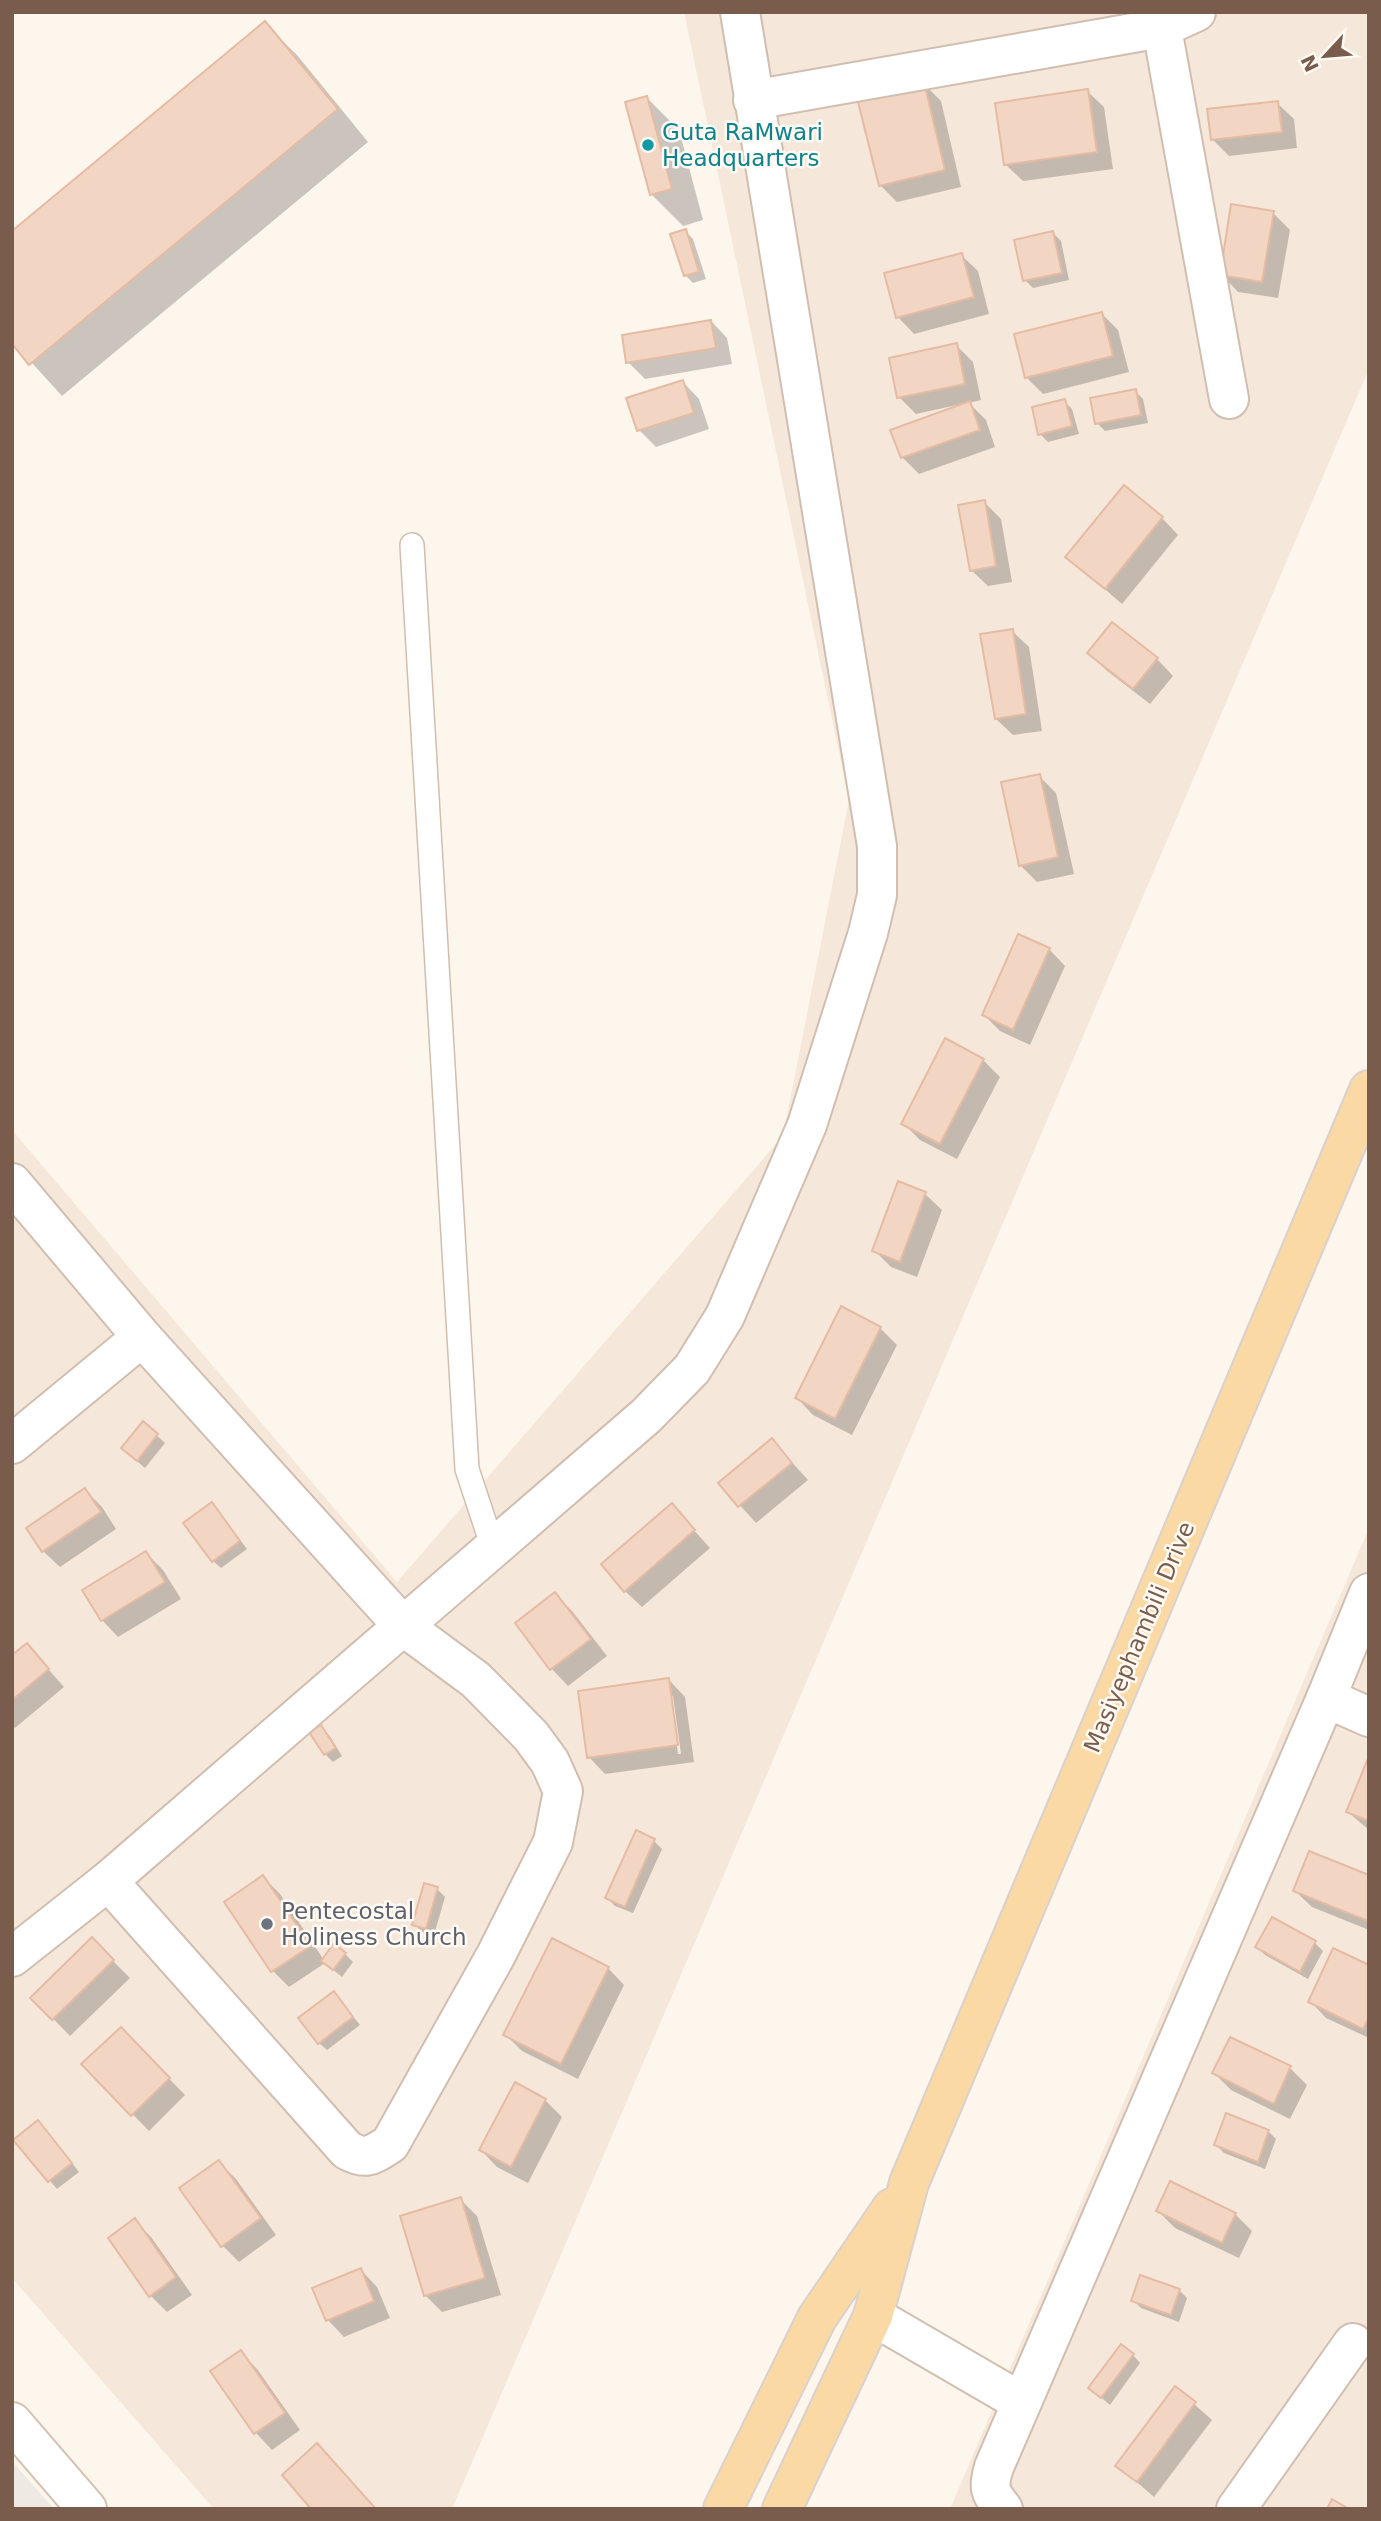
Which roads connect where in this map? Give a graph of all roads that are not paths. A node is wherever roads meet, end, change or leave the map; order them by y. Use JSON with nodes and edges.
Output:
{"nodes":[{"id":1,"x":740,"y":12,"type":"edge"},
{"id":2,"x":1196,"y":12,"type":"edge"},
{"id":3,"x":1160,"y":20,"type":"edge"},
{"id":4,"x":753,"y":100,"type":"junction"},
{"id":5,"x":1228,"y":399,"type":"dead end"},
{"id":6,"x":412,"y":545,"type":"dead end"},
{"id":7,"x":1369,"y":1090,"type":"edge"},
{"id":8,"x":12,"y":1183,"type":"edge"},
{"id":9,"x":142,"y":1337,"type":"junction"},
{"id":10,"x":12,"y":1444,"type":"edge"},
{"id":11,"x":493,"y":1548,"type":"junction"},
{"id":12,"x":1369,"y":1593,"type":"edge"},
{"id":13,"x":402,"y":1626,"type":"junction"},
{"id":14,"x":1326,"y":1698,"type":"junction"},
{"id":15,"x":1369,"y":1717,"type":"edge"},
{"id":16,"x":108,"y":1881,"type":"junction"},
{"id":17,"x":12,"y":1957,"type":"edge"},
{"id":18,"x":909,"y":2183,"type":"junction"},
{"id":19,"x":873,"y":2316,"type":"junction"},
{"id":20,"x":1353,"y":2343,"type":"dead end"},
{"id":21,"x":1021,"y":2402,"type":"junction"},
{"id":22,"x":12,"y":2422,"type":"edge"},
{"id":23,"x":87,"y":2509,"type":"edge"},
{"id":24,"x":723,"y":2509,"type":"edge"},
{"id":25,"x":782,"y":2509,"type":"edge"},
{"id":26,"x":1003,"y":2509,"type":"edge"},
{"id":27,"x":1236,"y":2509,"type":"edge"}],
"edges":[{"from":1,"to":4,"type":"street"},
{"from":2,"to":3,"type":"street"},
{"from":3,"to":4,"type":"street"},
{"from":3,"to":5,"type":"street"},
{"from":4,"to":11,"type":"street"},
{"from":6,"to":11,"type":"lane"},
{"from":7,"to":18,"type":"main road","name":"Masiyephambili Drive"},
{"from":8,"to":9,"type":"street"},
{"from":9,"to":10,"type":"street"},
{"from":9,"to":13,"type":"street"},
{"from":11,"to":13,"type":"street"},
{"from":12,"to":14,"type":"street"},
{"from":13,"to":16,"type":"street"},
{"from":13,"to":16,"type":"street"},
{"from":14,"to":15,"type":"street"},
{"from":14,"to":21,"type":"street"},
{"from":16,"to":17,"type":"street"},
{"from":18,"to":19,"type":"main road","name":"Masiyephambili Drive"},
{"from":18,"to":24,"type":"main road","name":"Masiyephambili Drive"},
{"from":19,"to":21,"type":"street"},
{"from":19,"to":25,"type":"main road","name":"Masiyephambili Drive"},
{"from":20,"to":27,"type":"street"},
{"from":21,"to":26,"type":"street"},
{"from":22,"to":23,"type":"street"}]}
